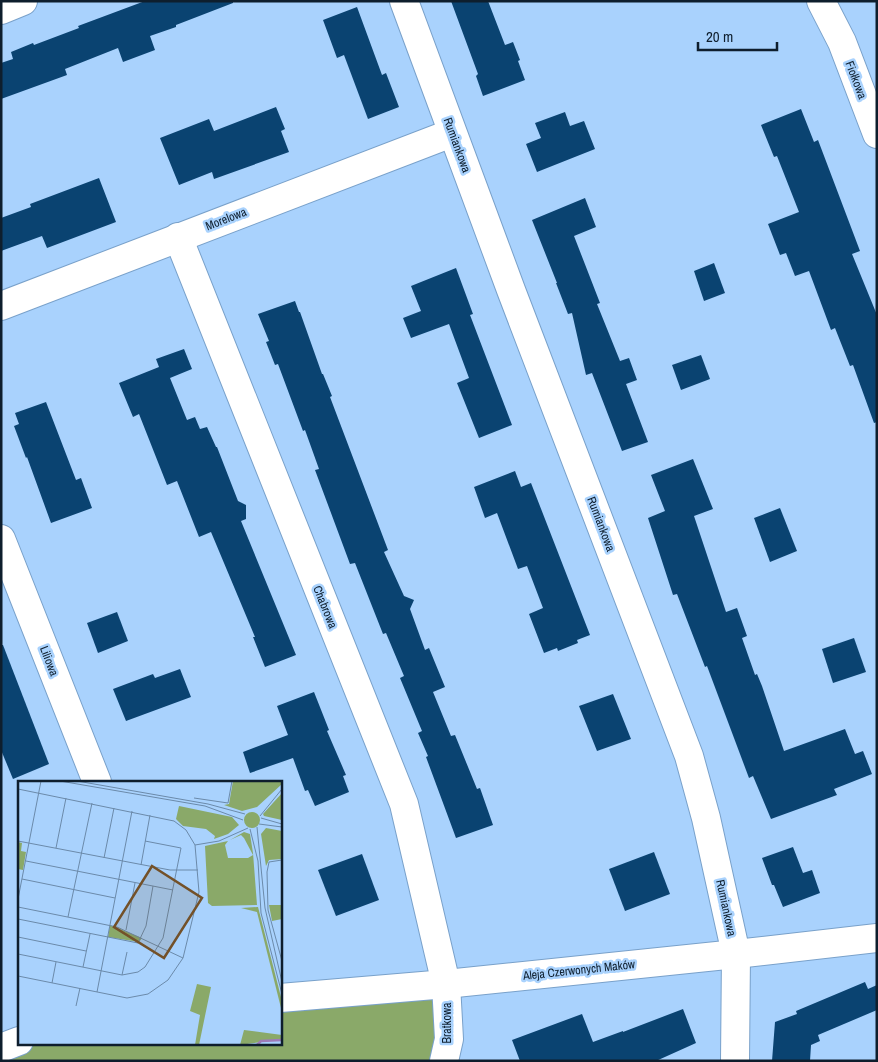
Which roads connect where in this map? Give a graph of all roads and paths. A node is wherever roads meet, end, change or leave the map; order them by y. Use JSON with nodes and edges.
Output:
{"nodes":[{"id":1,"x":23,"y":1,"type":"edge"},
{"id":2,"x":404,"y":1,"type":"edge"},
{"id":3,"x":821,"y":1,"type":"edge"},
{"id":4,"x":1,"y":10,"type":"edge"},
{"id":5,"x":452,"y":133,"type":"junction"},
{"id":6,"x":877,"y":134,"type":"edge"},
{"id":7,"x":178,"y":237,"type":"junction"},
{"id":8,"x":1,"y":306,"type":"edge"},
{"id":9,"x":1,"y":539,"type":"edge"},
{"id":10,"x":96,"y":781,"type":"edge"},
{"id":11,"x":877,"y":938,"type":"edge"},
{"id":12,"x":736,"y":954,"type":"junction"},
{"id":13,"x":446,"y":984,"type":"junction"},
{"id":14,"x":281,"y":998,"type":"edge"},
{"id":15,"x":18,"y":1041,"type":"edge"},
{"id":16,"x":1,"y":1048,"type":"edge"},
{"id":17,"x":444,"y":1061,"type":"edge"},
{"id":18,"x":735,"y":1061,"type":"edge"}],
"edges":[{"from":1,"to":4,"type":"street"},
{"from":2,"to":5,"type":"street","name":"Rumiankowa"},
{"from":3,"to":6,"type":"street","name":"Fiołkowa"},
{"from":5,"to":7,"type":"street","name":"Morelowa"},
{"from":5,"to":12,"type":"street","name":"Rumiankowa"},
{"from":7,"to":8,"type":"street","name":"Morelowa"},
{"from":7,"to":13,"type":"street","name":"Chabrowa"},
{"from":9,"to":10,"type":"street","name":"Liliowa"},
{"from":11,"to":12,"type":"street","name":"Aleja Czerwonych Maków"},
{"from":12,"to":13,"type":"street","name":"Aleja Czerwonych Maków"},
{"from":12,"to":18,"type":"street","name":"Rumiankowa"},
{"from":13,"to":14,"type":"street","name":"Aleja Czerwonych Maków"},
{"from":13,"to":17,"type":"street","name":"Bratkowa"},
{"from":15,"to":16,"type":"street"}]}
